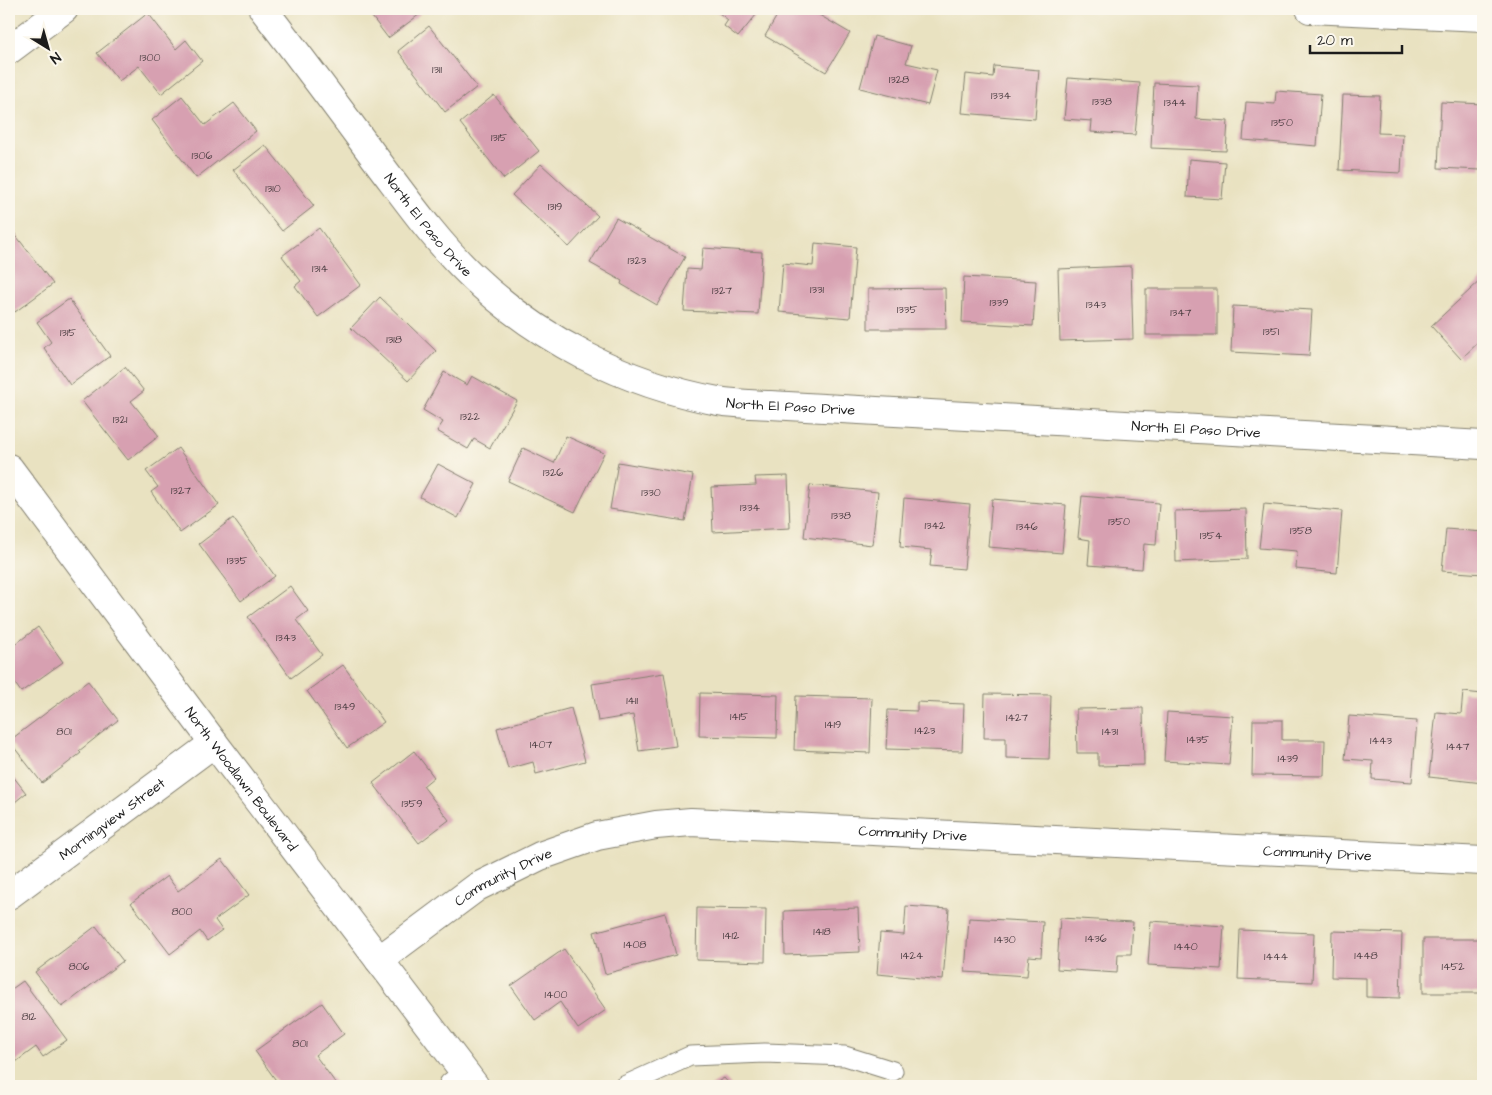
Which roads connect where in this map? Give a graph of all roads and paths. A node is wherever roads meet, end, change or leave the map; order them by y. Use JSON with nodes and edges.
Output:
{"nodes":[{"id":1,"x":64,"y":9,"type":"edge"},
{"id":2,"x":263,"y":9,"type":"edge"},
{"id":3,"x":1310,"y":9,"type":"edge"},
{"id":4,"x":1483,"y":16,"type":"edge"},
{"id":5,"x":9,"y":50,"type":"edge"},
{"id":6,"x":1483,"y":445,"type":"edge"},
{"id":7,"x":9,"y":468,"type":"edge"},
{"id":8,"x":214,"y":743,"type":"junction"},
{"id":9,"x":1483,"y":861,"type":"edge"},
{"id":10,"x":9,"y":895,"type":"edge"},
{"id":11,"x":379,"y":960,"type":"junction"},
{"id":12,"x":893,"y":1071,"type":"dead end"},
{"id":13,"x":465,"y":1083,"type":"edge"},
{"id":14,"x":624,"y":1086,"type":"edge"}],
"edges":[{"from":1,"to":5,"type":"street"},
{"from":2,"to":6,"type":"street","name":"North El Paso Drive"},
{"from":3,"to":4,"type":"street"},
{"from":7,"to":8,"type":"street","name":"North Woodlawn Boulevard"},
{"from":8,"to":10,"type":"street","name":"Morningview Street"},
{"from":8,"to":11,"type":"street","name":"North Woodlawn Boulevard"},
{"from":9,"to":11,"type":"street","name":"Community Drive"},
{"from":11,"to":13,"type":"street","name":"North Woodlawn Boulevard"},
{"from":12,"to":14,"type":"lane"}]}
